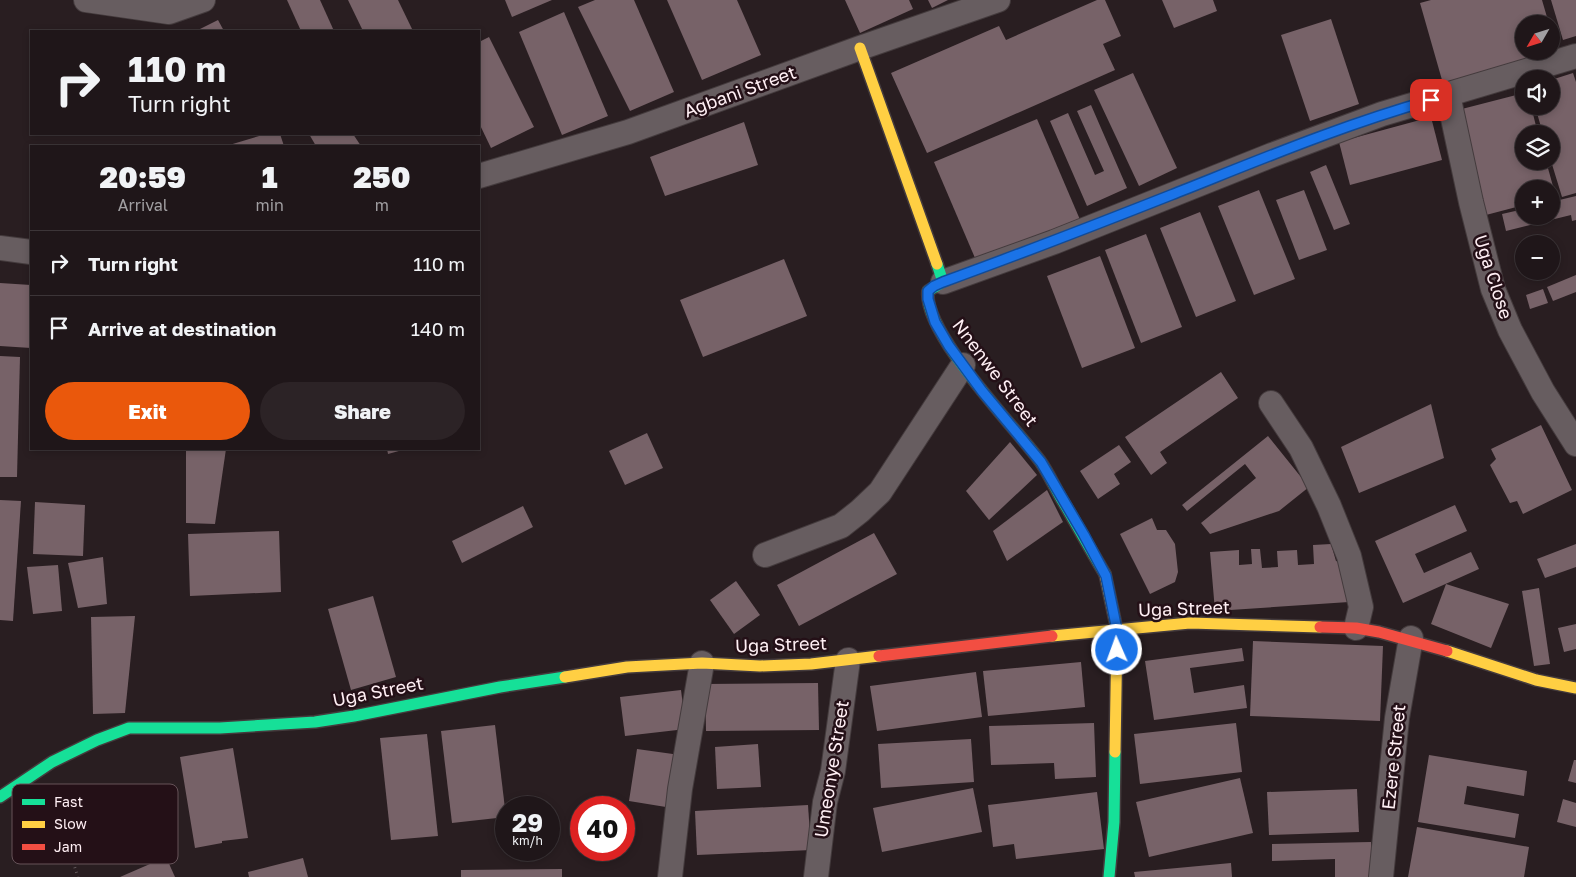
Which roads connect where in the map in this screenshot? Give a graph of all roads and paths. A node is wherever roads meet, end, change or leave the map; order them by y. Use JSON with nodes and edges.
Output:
{"nodes":[{"id":1,"x":86,"y":0,"type":"edge"},
{"id":2,"x":203,"y":0,"type":"edge"},
{"id":3,"x":998,"y":0,"type":"edge"},
{"id":4,"x":860,"y":48,"type":"junction"},
{"id":5,"x":1576,"y":56,"type":"edge"},
{"id":6,"x":1448,"y":95,"type":"junction"},
{"id":7,"x":480,"y":176,"type":"edge"},
{"id":8,"x":0,"y":248,"type":"edge"},
{"id":9,"x":30,"y":252,"type":"edge"},
{"id":10,"x":943,"y":282,"type":"junction"},
{"id":11,"x":963,"y":365,"type":"junction"},
{"id":12,"x":1272,"y":403,"type":"dead end"},
{"id":13,"x":1576,"y":444,"type":"edge"},
{"id":14,"x":766,"y":555,"type":"dead end"},
{"id":15,"x":1356,"y":628,"type":"junction"},
{"id":16,"x":1117,"y":630,"type":"junction"},
{"id":17,"x":1411,"y":638,"type":"junction"},
{"id":18,"x":848,"y":660,"type":"junction"},
{"id":19,"x":702,"y":663,"type":"junction"},
{"id":20,"x":1576,"y":688,"type":"edge"},
{"id":21,"x":40,"y":770,"type":"junction"},
{"id":22,"x":19,"y":784,"type":"edge"},
{"id":23,"x":46,"y":784,"type":"edge"},
{"id":24,"x":12,"y":789,"type":"edge"},
{"id":25,"x":0,"y":797,"type":"edge"},
{"id":26,"x":74,"y":864,"type":"edge"},
{"id":27,"x":78,"y":877,"type":"edge"},
{"id":28,"x":670,"y":877,"type":"edge"},
{"id":29,"x":816,"y":877,"type":"edge"},
{"id":30,"x":1109,"y":877,"type":"edge"},
{"id":31,"x":1381,"y":877,"type":"edge"}],
"edges":[{"from":1,"to":2,"type":"street"},
{"from":3,"to":4,"type":"street","name":"Agbani Street"},
{"from":4,"to":7,"type":"street","name":"Agbani Street"},
{"from":4,"to":10,"type":"street"},
{"from":5,"to":6,"type":"street"},
{"from":6,"to":10,"type":"street"},
{"from":6,"to":13,"type":"street","name":"Uga Close"},
{"from":8,"to":9,"type":"street"},
{"from":10,"to":11,"type":"street","name":"Nnenwe Street"},
{"from":11,"to":14,"type":"street"},
{"from":11,"to":16,"type":"street","name":"Nnenwe Street"},
{"from":12,"to":15,"type":"street"},
{"from":15,"to":16,"type":"street","name":"Uga Street"},
{"from":15,"to":17,"type":"street","name":"Uga Street"},
{"from":16,"to":18,"type":"street","name":"Uga Street"},
{"from":16,"to":30,"type":"street","name":"Nnenwe Street"},
{"from":17,"to":20,"type":"street","name":"Uga Street"},
{"from":17,"to":31,"type":"street","name":"Ezere Street"},
{"from":18,"to":19,"type":"street","name":"Uga Street"},
{"from":18,"to":29,"type":"street","name":"Umeonye Street"},
{"from":19,"to":21,"type":"street","name":"Uga Street"},
{"from":19,"to":28,"type":"street"},
{"from":21,"to":22,"type":"street","name":"Uga Street"},
{"from":21,"to":23,"type":"path"},
{"from":24,"to":25,"type":"street","name":"Uga Street"},
{"from":26,"to":27,"type":"path"}]}
